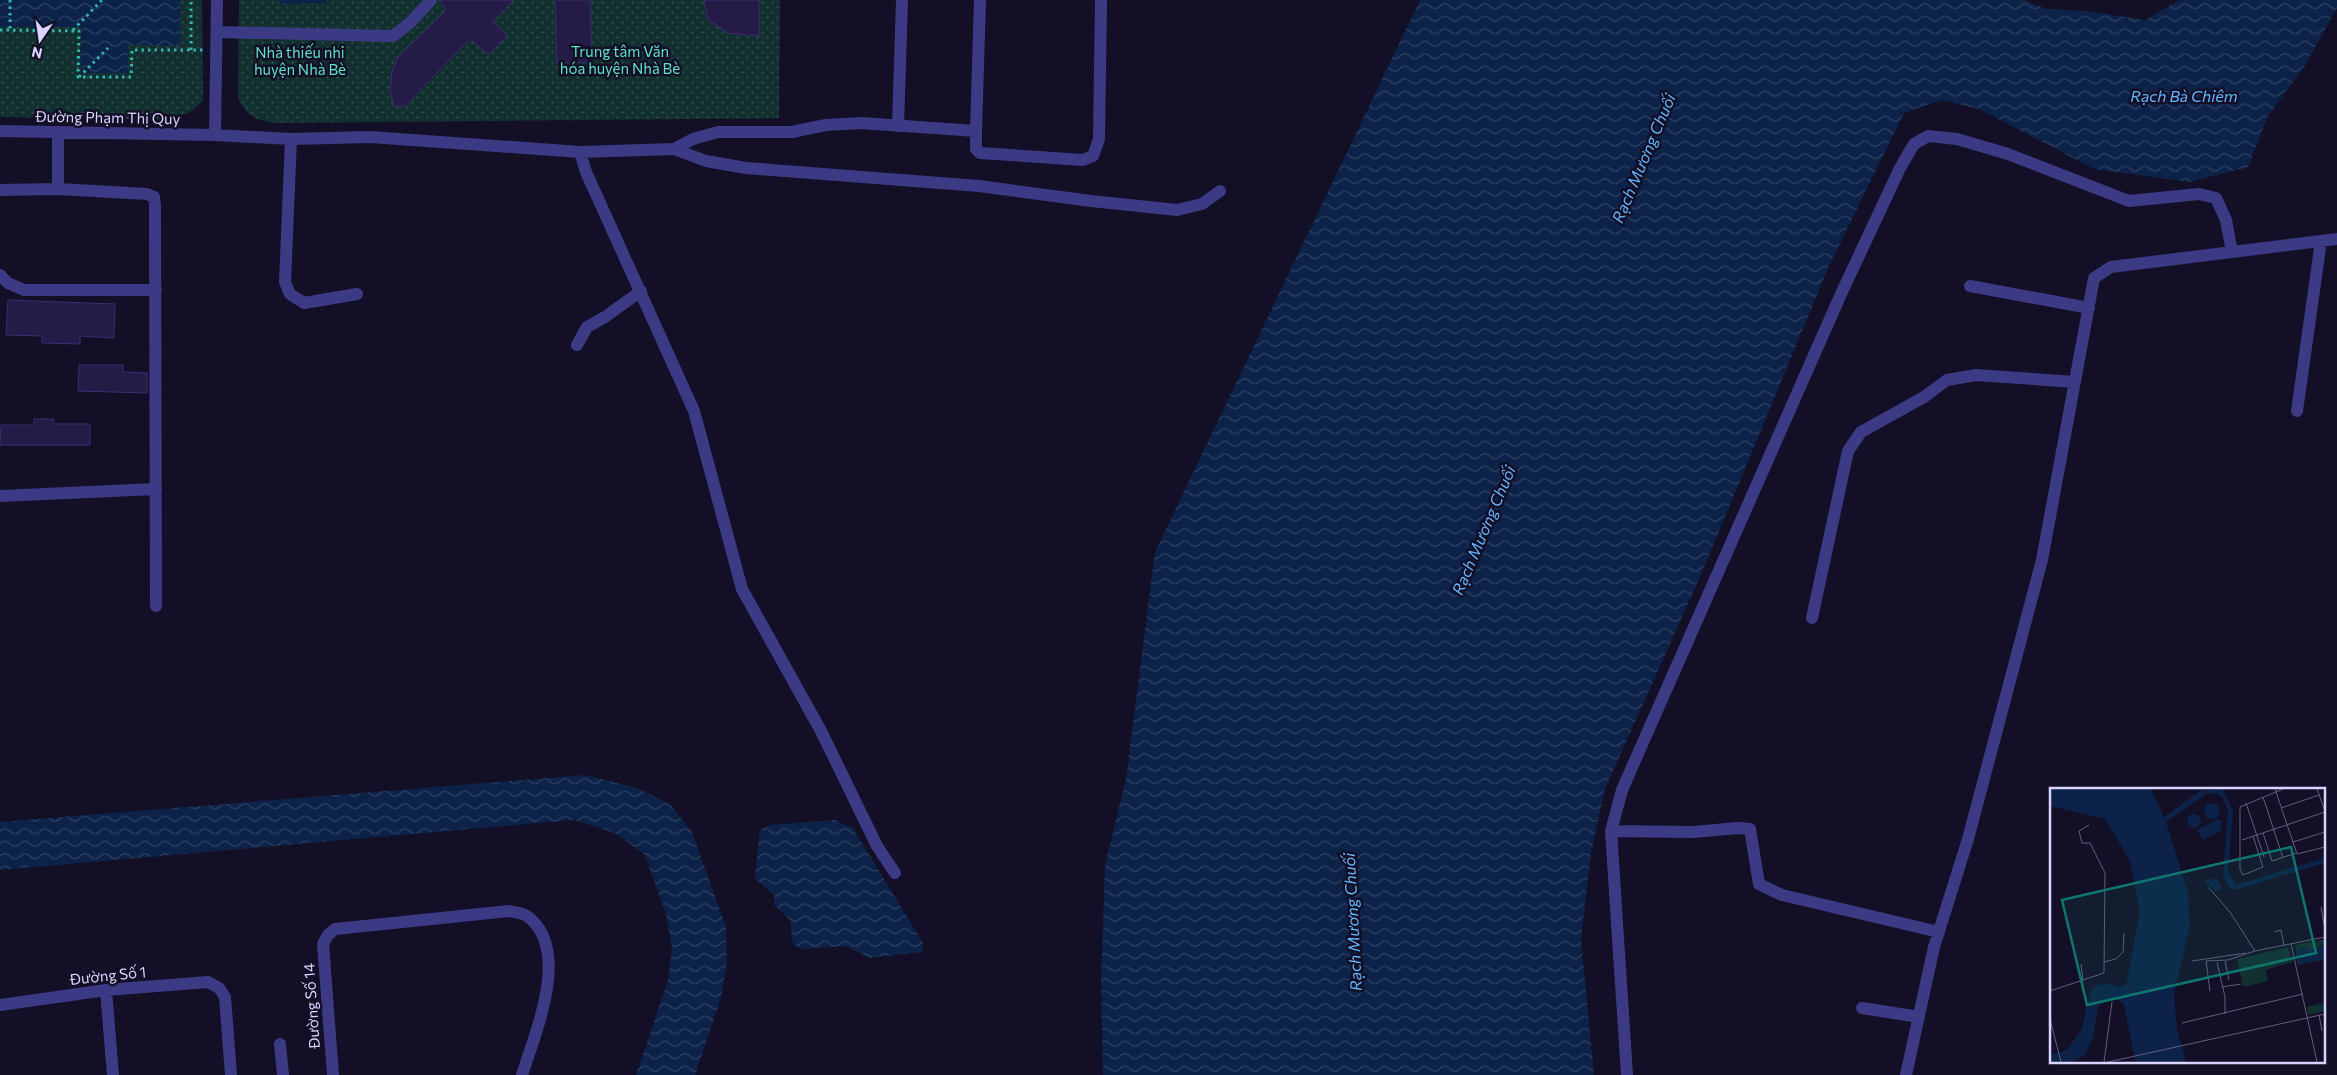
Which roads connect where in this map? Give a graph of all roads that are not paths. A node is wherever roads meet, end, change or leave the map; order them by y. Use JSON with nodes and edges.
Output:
{"nodes":[{"id":1,"x":217,"y":0,"type":"edge"},
{"id":2,"x":431,"y":0,"type":"edge"},
{"id":3,"x":902,"y":0,"type":"edge"},
{"id":4,"x":980,"y":0,"type":"edge"},
{"id":5,"x":1101,"y":0,"type":"edge"},
{"id":6,"x":217,"y":32,"type":"junction"},
{"id":7,"x":898,"y":126,"type":"junction"},
{"id":8,"x":0,"y":131,"type":"edge"},
{"id":9,"x":976,"y":131,"type":"junction"},
{"id":10,"x":58,"y":132,"type":"junction"},
{"id":11,"x":215,"y":135,"type":"junction"},
{"id":12,"x":291,"y":139,"type":"junction"},
{"id":13,"x":674,"y":149,"type":"junction"},
{"id":14,"x":580,"y":152,"type":"junction"},
{"id":15,"x":58,"y":189,"type":"junction"},
{"id":16,"x":0,"y":190,"type":"edge"},
{"id":17,"x":1220,"y":191,"type":"dead end"},
{"id":18,"x":2337,"y":239,"type":"edge"},
{"id":19,"x":2321,"y":241,"type":"junction"},
{"id":20,"x":2232,"y":252,"type":"junction"},
{"id":21,"x":0,"y":275,"type":"edge"},
{"id":22,"x":1970,"y":286,"type":"dead end"},
{"id":23,"x":156,"y":290,"type":"junction"},
{"id":24,"x":641,"y":291,"type":"junction"},
{"id":25,"x":357,"y":294,"type":"dead end"},
{"id":26,"x":2088,"y":308,"type":"junction"},
{"id":27,"x":577,"y":345,"type":"dead end"},
{"id":28,"x":2075,"y":382,"type":"junction"},
{"id":29,"x":2297,"y":411,"type":"dead end"},
{"id":30,"x":156,"y":489,"type":"junction"},
{"id":31,"x":0,"y":496,"type":"edge"},
{"id":32,"x":156,"y":606,"type":"dead end"},
{"id":33,"x":1812,"y":618,"type":"dead end"},
{"id":34,"x":1611,"y":831,"type":"junction"},
{"id":35,"x":895,"y":873,"type":"dead end"},
{"id":36,"x":1939,"y":932,"type":"junction"},
{"id":37,"x":106,"y":990,"type":"junction"},
{"id":38,"x":0,"y":1005,"type":"edge"},
{"id":39,"x":1862,"y":1008,"type":"dead end"},
{"id":40,"x":1919,"y":1017,"type":"junction"},
{"id":41,"x":280,"y":1044,"type":"dead end"},
{"id":42,"x":114,"y":1075,"type":"edge"},
{"id":43,"x":231,"y":1075,"type":"edge"},
{"id":44,"x":283,"y":1075,"type":"edge"},
{"id":45,"x":333,"y":1075,"type":"edge"},
{"id":46,"x":522,"y":1075,"type":"edge"},
{"id":47,"x":1627,"y":1075,"type":"edge"},
{"id":48,"x":1906,"y":1075,"type":"edge"}],
"edges":[{"from":1,"to":6,"type":"street"},
{"from":2,"to":6,"type":"street"},
{"from":3,"to":7,"type":"street"},
{"from":4,"to":9,"type":"street"},
{"from":5,"to":9,"type":"street"},
{"from":6,"to":11,"type":"street"},
{"from":7,"to":9,"type":"street"},
{"from":7,"to":13,"type":"street"},
{"from":8,"to":10,"type":"street","name":"Đường Phạm Thị Quy"},
{"from":10,"to":11,"type":"street","name":"Đường Phạm Thị Quy"},
{"from":10,"to":15,"type":"street"},
{"from":11,"to":12,"type":"street","name":"Đường Phạm Thị Quy"},
{"from":12,"to":14,"type":"street","name":"Đường Phạm Thị Quy"},
{"from":12,"to":25,"type":"street"},
{"from":13,"to":14,"type":"street","name":"Đường Phạm Thị Quy"},
{"from":13,"to":17,"type":"street"},
{"from":14,"to":24,"type":"street"},
{"from":15,"to":16,"type":"street"},
{"from":15,"to":23,"type":"street"},
{"from":18,"to":19,"type":"street"},
{"from":19,"to":20,"type":"street"},
{"from":19,"to":29,"type":"street"},
{"from":20,"to":26,"type":"street"},
{"from":20,"to":34,"type":"street"},
{"from":21,"to":23,"type":"street"},
{"from":22,"to":26,"type":"street"},
{"from":23,"to":30,"type":"street"},
{"from":24,"to":27,"type":"street"},
{"from":24,"to":35,"type":"street"},
{"from":26,"to":28,"type":"street"},
{"from":28,"to":33,"type":"street"},
{"from":28,"to":36,"type":"street"},
{"from":30,"to":31,"type":"street"},
{"from":30,"to":32,"type":"street"},
{"from":34,"to":36,"type":"street"},
{"from":34,"to":47,"type":"street"},
{"from":36,"to":40,"type":"street"},
{"from":37,"to":38,"type":"street","name":"Đường Số 1"},
{"from":37,"to":42,"type":"street"},
{"from":37,"to":43,"type":"street","name":"Đường Số 1"},
{"from":39,"to":40,"type":"street"},
{"from":40,"to":48,"type":"street"},
{"from":41,"to":44,"type":"street"},
{"from":45,"to":46,"type":"street","name":"Đường Số 14"}]}
